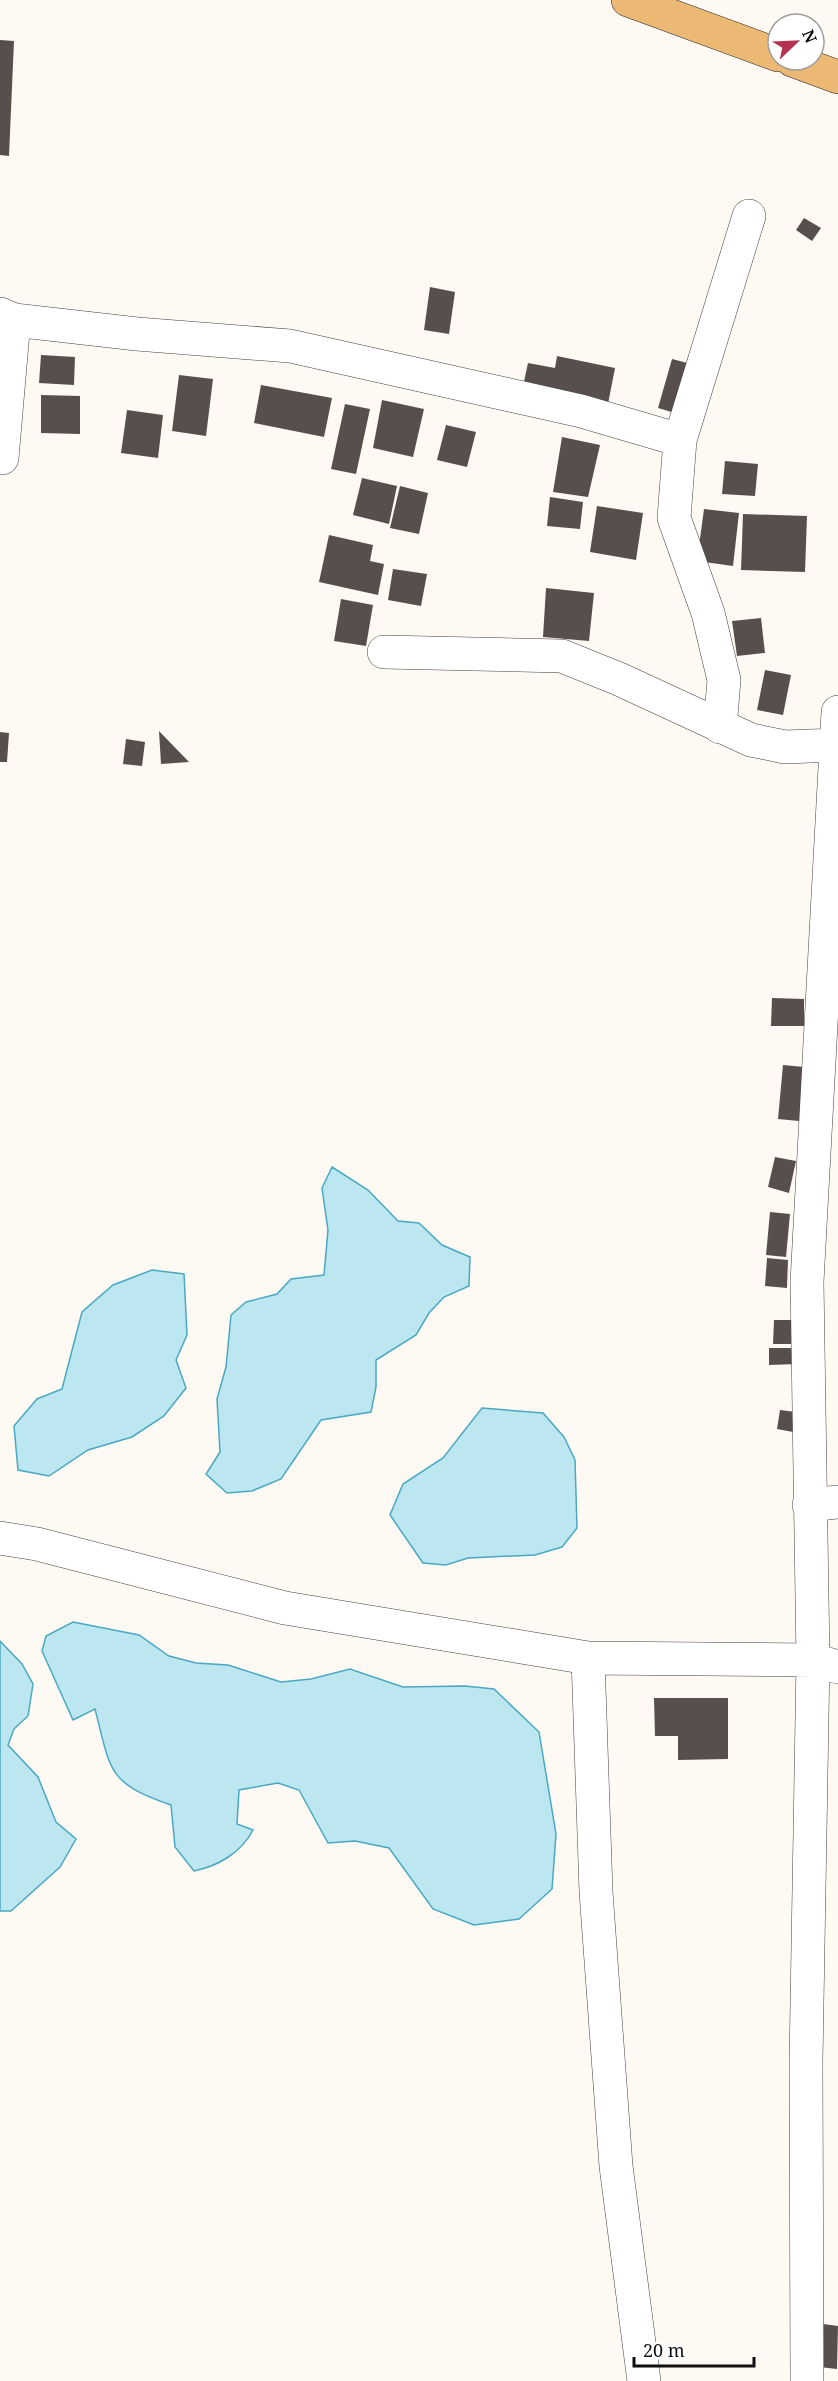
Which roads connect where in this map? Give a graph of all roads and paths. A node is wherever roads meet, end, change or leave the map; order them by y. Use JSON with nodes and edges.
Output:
{"nodes":[{"id":1,"x":628,"y":0,"type":"edge"},
{"id":2,"x":766,"y":51,"type":"edge"},
{"id":3,"x":749,"y":216,"type":"dead end"},
{"id":4,"x":7,"y":317,"type":"edge"},
{"id":5,"x":680,"y":440,"type":"junction"},
{"id":6,"x":2,"y":458,"type":"dead end"},
{"id":7,"x":384,"y":652,"type":"dead end"},
{"id":8,"x":838,"y":712,"type":"edge"},
{"id":9,"x":720,"y":727,"type":"junction"},
{"id":10,"x":835,"y":745,"type":"junction"},
{"id":11,"x":830,"y":1029,"type":"edge"},
{"id":12,"x":824,"y":1503,"type":"edge"},
{"id":13,"x":0,"y":1538,"type":"edge"},
{"id":14,"x":588,"y":1658,"type":"junction"},
{"id":15,"x":826,"y":1664,"type":"edge"},
{"id":16,"x":644,"y":2381,"type":"edge"},
{"id":17,"x":807,"y":2381,"type":"edge"}],
"edges":[{"from":1,"to":2,"type":"main road"},
{"from":3,"to":5,"type":"street"},
{"from":4,"to":5,"type":"street"},
{"from":4,"to":6,"type":"street"},
{"from":5,"to":9,"type":"street"},
{"from":7,"to":9,"type":"street"},
{"from":8,"to":10,"type":"street"},
{"from":9,"to":10,"type":"street"},
{"from":10,"to":11,"type":"street"},
{"from":11,"to":12,"type":"street"},
{"from":12,"to":15,"type":"street"},
{"from":13,"to":14,"type":"street"},
{"from":14,"to":15,"type":"street"},
{"from":14,"to":16,"type":"street"},
{"from":15,"to":17,"type":"street"}]}
